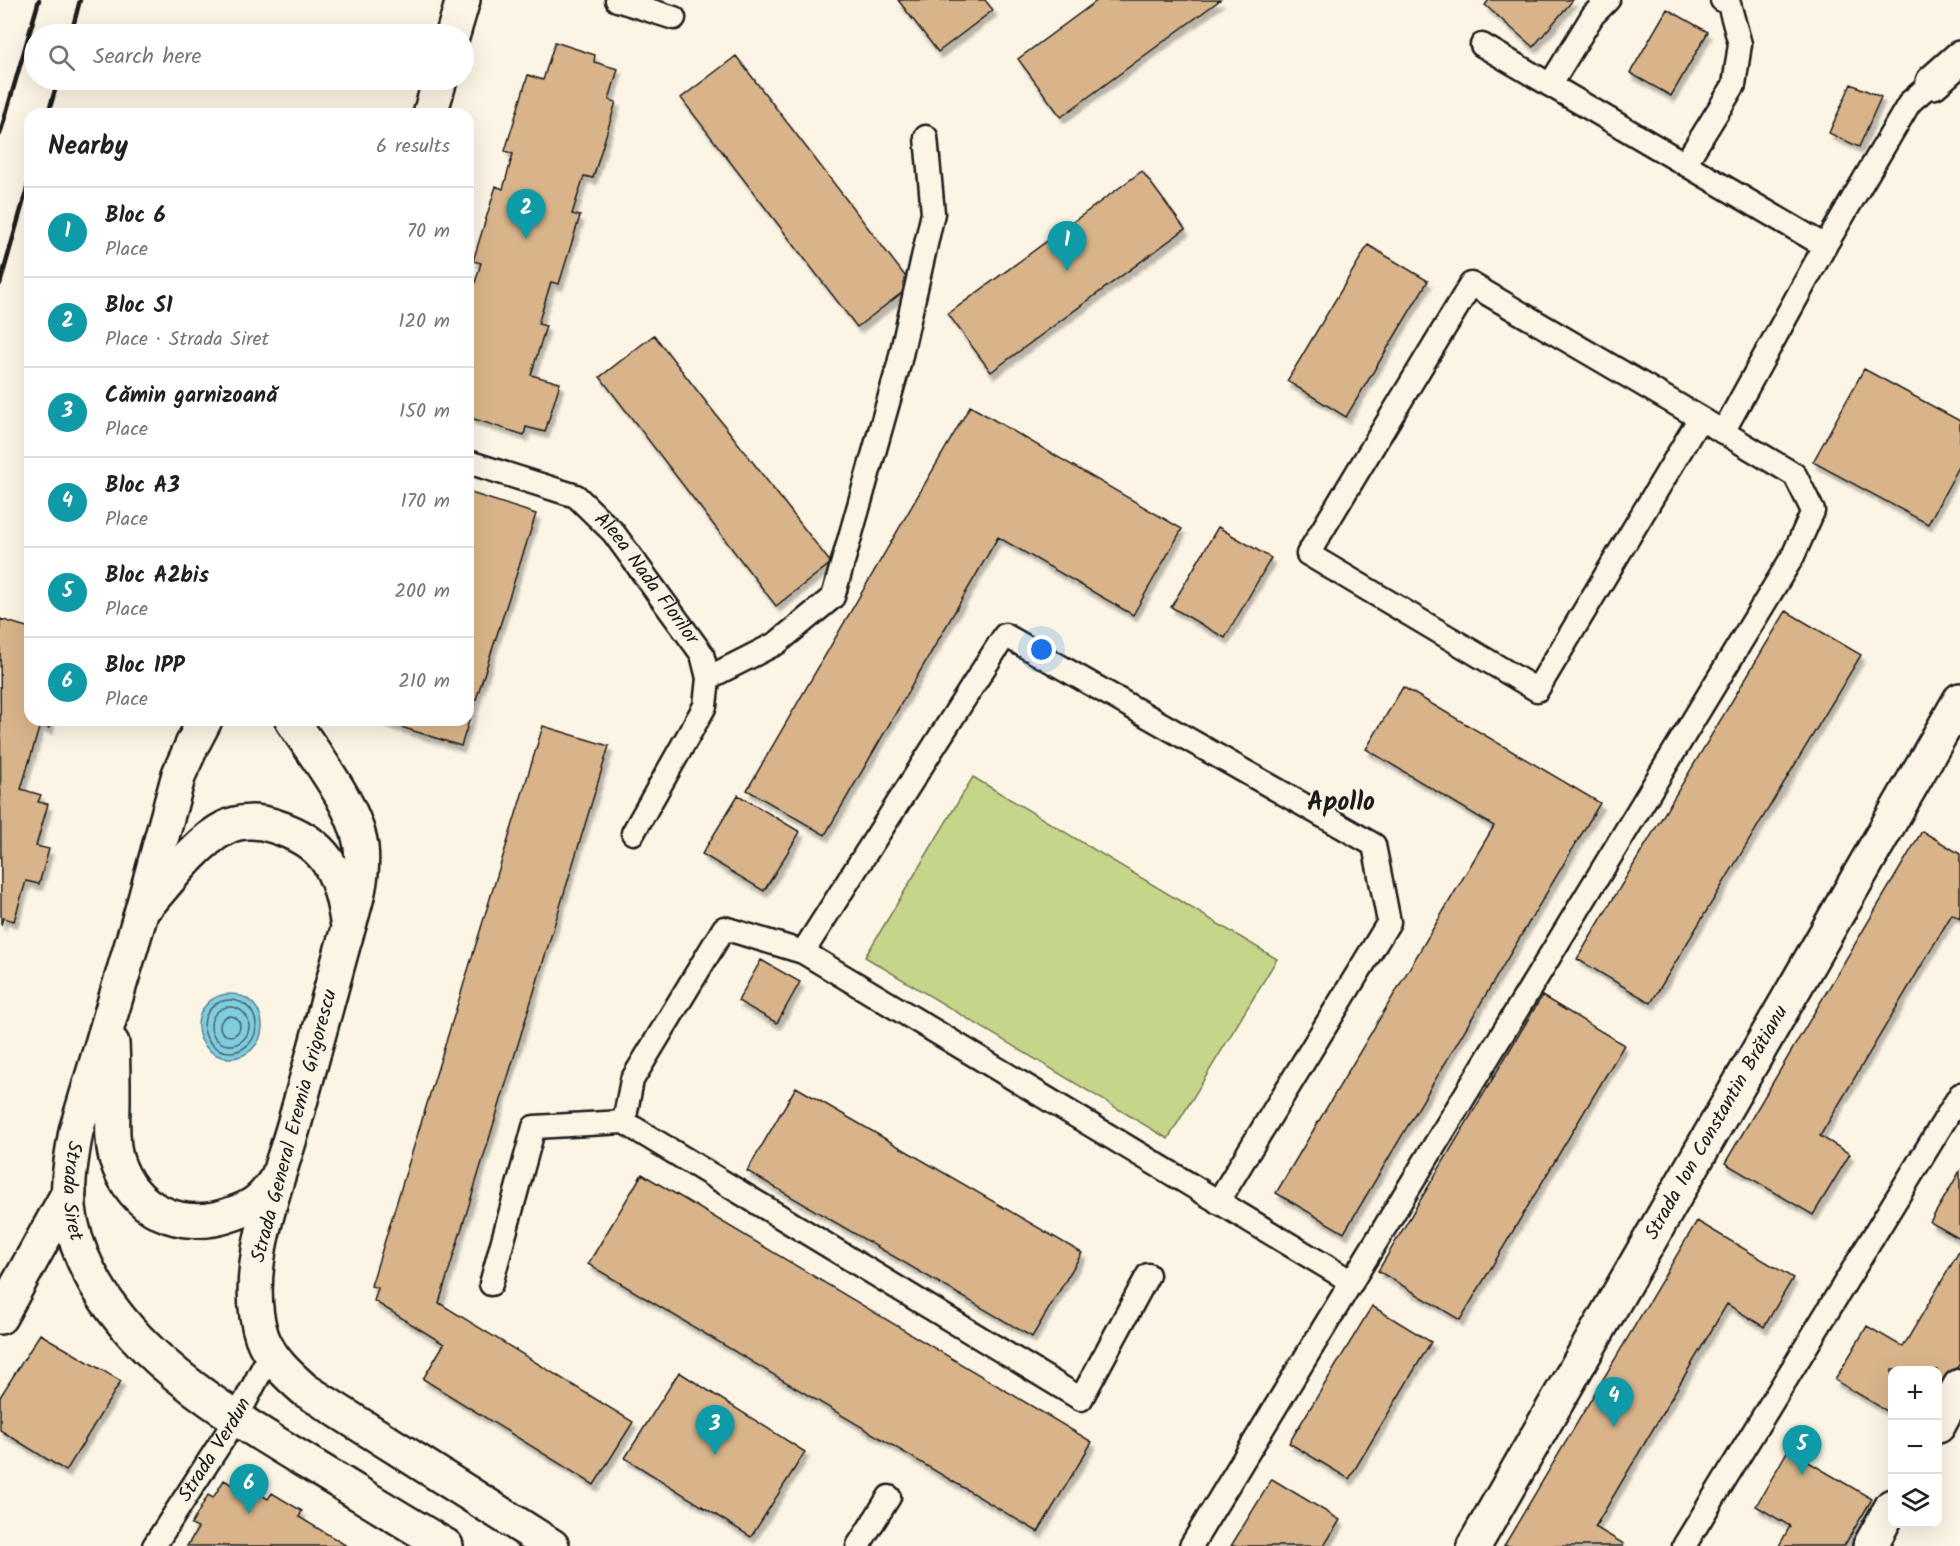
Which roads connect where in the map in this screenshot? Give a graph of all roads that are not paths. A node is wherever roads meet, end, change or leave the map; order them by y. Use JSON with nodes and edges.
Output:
{"nodes":[{"id":1,"x":463,"y":0,"type":"edge"},
{"id":2,"x":616,"y":0,"type":"edge"},
{"id":3,"x":1608,"y":0,"type":"edge"},
{"id":4,"x":1722,"y":0,"type":"edge"},
{"id":5,"x":674,"y":18,"type":"dead end"},
{"id":6,"x":456,"y":24,"type":"edge"},
{"id":7,"x":1482,"y":45,"type":"dead end"},
{"id":8,"x":1960,"y":58,"type":"edge"},
{"id":9,"x":1933,"y":82,"type":"joint"},
{"id":10,"x":1550,"y":85,"type":"junction"},
{"id":11,"x":437,"y":90,"type":"edge"},
{"id":12,"x":432,"y":108,"type":"edge"},
{"id":13,"x":926,"y":136,"type":"dead end"},
{"id":14,"x":1685,"y":164,"type":"junction"},
{"id":15,"x":1825,"y":246,"type":"junction"},
{"id":16,"x":1700,"y":418,"type":"junction"},
{"id":17,"x":1723,"y":432,"type":"junction"},
{"id":18,"x":474,"y":464,"type":"edge"},
{"id":19,"x":708,"y":678,"type":"junction"},
{"id":20,"x":1960,"y":700,"type":"edge"},
{"id":21,"x":203,"y":726,"type":"edge"},
{"id":22,"x":296,"y":726,"type":"edge"},
{"id":23,"x":633,"y":833,"type":"dead end"},
{"id":24,"x":142,"y":910,"type":"junction"},
{"id":25,"x":348,"y":929,"type":"junction"},
{"id":26,"x":803,"y":952,"type":"junction"},
{"id":27,"x":112,"y":1013,"type":"junction"},
{"id":28,"x":1960,"y":1095,"type":"edge"},
{"id":29,"x":624,"y":1122,"type":"junction"},
{"id":30,"x":280,"y":1174,"type":"junction"},
{"id":31,"x":69,"y":1192,"type":"junction"},
{"id":32,"x":1218,"y":1202,"type":"junction"},
{"id":33,"x":1148,"y":1275,"type":"dead end"},
{"id":34,"x":1352,"y":1282,"type":"junction"},
{"id":35,"x":491,"y":1284,"type":"dead end"},
{"id":36,"x":4,"y":1302,"type":"edge"},
{"id":37,"x":271,"y":1352,"type":"junction"},
{"id":38,"x":1960,"y":1386,"type":"edge"},
{"id":39,"x":236,"y":1419,"type":"junction"},
{"id":40,"x":1941,"y":1420,"type":"edge"},
{"id":41,"x":889,"y":1497,"type":"dead end"},
{"id":42,"x":1888,"y":1515,"type":"edge"},
{"id":43,"x":154,"y":1546,"type":"edge"},
{"id":44,"x":446,"y":1546,"type":"edge"},
{"id":45,"x":552,"y":1546,"type":"edge"},
{"id":46,"x":858,"y":1546,"type":"edge"},
{"id":47,"x":1191,"y":1546,"type":"edge"},
{"id":48,"x":1473,"y":1546,"type":"edge"},
{"id":49,"x":1684,"y":1546,"type":"edge"},
{"id":50,"x":1870,"y":1546,"type":"edge"}],
"edges":[{"from":1,"to":6,"type":"street"},
{"from":2,"to":5,"type":"lane"},
{"from":3,"to":10,"type":"lane"},
{"from":4,"to":14,"type":"lane"},
{"from":7,"to":10,"type":"lane"},
{"from":8,"to":9,"type":"street"},
{"from":9,"to":15,"type":"lane"},
{"from":10,"to":14,"type":"lane"},
{"from":11,"to":12,"type":"street"},
{"from":13,"to":19,"type":"lane"},
{"from":14,"to":15,"type":"lane"},
{"from":15,"to":17,"type":"lane"},
{"from":16,"to":16,"type":"lane"},
{"from":16,"to":17,"type":"lane"},
{"from":17,"to":34,"type":"lane"},
{"from":18,"to":19,"type":"lane","name":"Aleea Nada Florilor"},
{"from":19,"to":23,"type":"lane","name":"Aleea Nada Florilor"},
{"from":20,"to":48,"type":"street","name":"Strada Ion Constantin Brătianu"},
{"from":21,"to":24,"type":"street","name":"Strada Siret"},
{"from":22,"to":25,"type":"street","name":"Strada General Eremia Grigorescu"},
{"from":24,"to":25,"type":"street","name":"Strada Siret"},
{"from":24,"to":27,"type":"street","name":"Strada Siret"},
{"from":25,"to":30,"type":"street","name":"Strada General Eremia Grigorescu"},
{"from":26,"to":29,"type":"lane"},
{"from":26,"to":32,"type":"lane"},
{"from":26,"to":32,"type":"lane"},
{"from":27,"to":30,"type":"street","name":"Strada Siret"},
{"from":27,"to":31,"type":"street","name":"Strada Siret"},
{"from":28,"to":49,"type":"lane"},
{"from":29,"to":33,"type":"lane"},
{"from":29,"to":35,"type":"lane"},
{"from":30,"to":37,"type":"street","name":"Strada General Eremia Grigorescu"},
{"from":31,"to":36,"type":"street"},
{"from":31,"to":39,"type":"street","name":"Strada Siret"},
{"from":32,"to":34,"type":"lane"},
{"from":34,"to":47,"type":"lane"},
{"from":37,"to":39,"type":"lane","name":"Strada Verdun"},
{"from":37,"to":45,"type":"street","name":"Strada General Eremia Grigorescu"},
{"from":38,"to":40,"type":"street"},
{"from":39,"to":43,"type":"lane","name":"Strada Verdun"},
{"from":39,"to":44,"type":"street"},
{"from":41,"to":46,"type":"lane"},
{"from":42,"to":50,"type":"street"}]}
